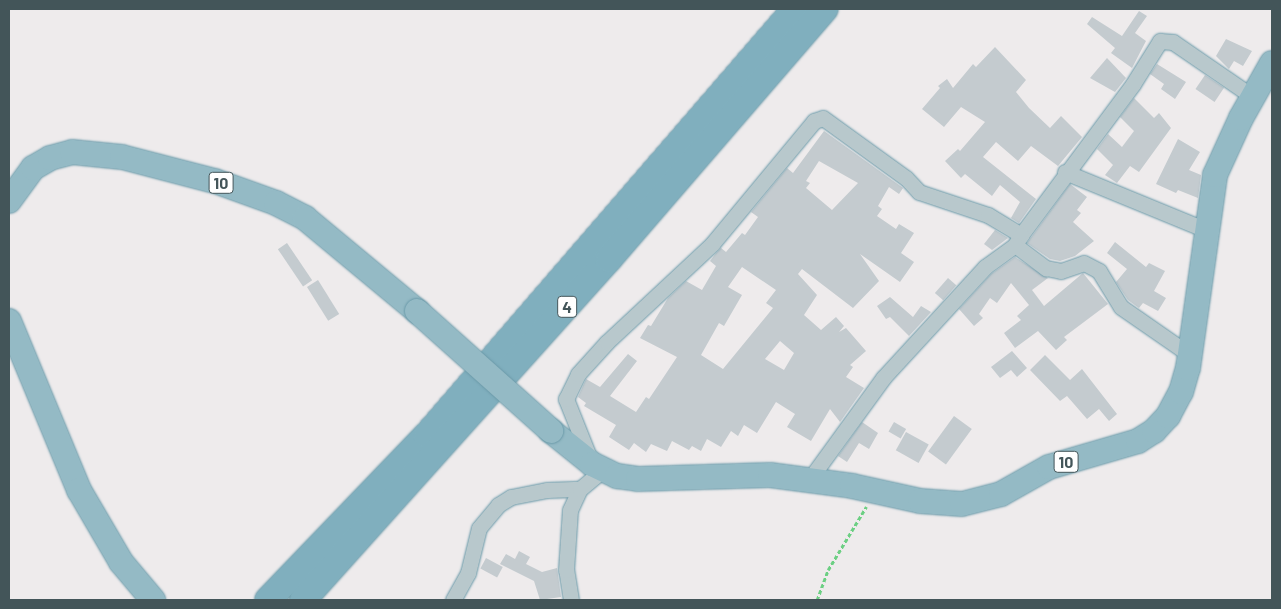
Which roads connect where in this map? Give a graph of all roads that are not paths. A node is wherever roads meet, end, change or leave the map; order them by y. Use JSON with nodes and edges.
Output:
{"nodes":[{"id":1,"x":795,"y":9,"type":"edge"},
{"id":2,"x":824,"y":9,"type":"edge"},
{"id":3,"x":1272,"y":63,"type":"edge"},
{"id":4,"x":1252,"y":97,"type":"junction"},
{"id":5,"x":1065,"y":172,"type":"junction"},
{"id":6,"x":9,"y":201,"type":"edge"},
{"id":7,"x":1209,"y":230,"type":"junction"},
{"id":8,"x":1018,"y":240,"type":"junction"},
{"id":9,"x":9,"y":321,"type":"edge"},
{"id":10,"x":1190,"y":355,"type":"junction"},
{"id":11,"x":598,"y":467,"type":"junction"},
{"id":12,"x":809,"y":480,"type":"junction"},
{"id":13,"x":580,"y":490,"type":"junction"},
{"id":14,"x":270,"y":598,"type":"edge"},
{"id":15,"x":153,"y":600,"type":"edge"},
{"id":16,"x":303,"y":600,"type":"edge"},
{"id":17,"x":453,"y":600,"type":"edge"},
{"id":18,"x":571,"y":600,"type":"edge"}],
"edges":[{"from":1,"to":14,"type":"highway","number":"4"},
{"from":2,"to":16,"type":"highway","number":"4"},
{"from":3,"to":4,"type":"highway","number":"10"},
{"from":4,"to":5,"type":"street"},
{"from":4,"to":7,"type":"highway","number":"10"},
{"from":5,"to":7,"type":"street"},
{"from":5,"to":8,"type":"street"},
{"from":6,"to":11,"type":"highway","number":"10","bridge":true},
{"from":7,"to":10,"type":"highway","number":"10"},
{"from":8,"to":10,"type":"street"},
{"from":8,"to":11,"type":"street"},
{"from":8,"to":12,"type":"street"},
{"from":9,"to":15,"type":"highway"},
{"from":10,"to":12,"type":"highway","number":"10"},
{"from":11,"to":12,"type":"highway","number":"10"},
{"from":11,"to":13,"type":"street"},
{"from":13,"to":17,"type":"street"},
{"from":13,"to":18,"type":"street"}]}
